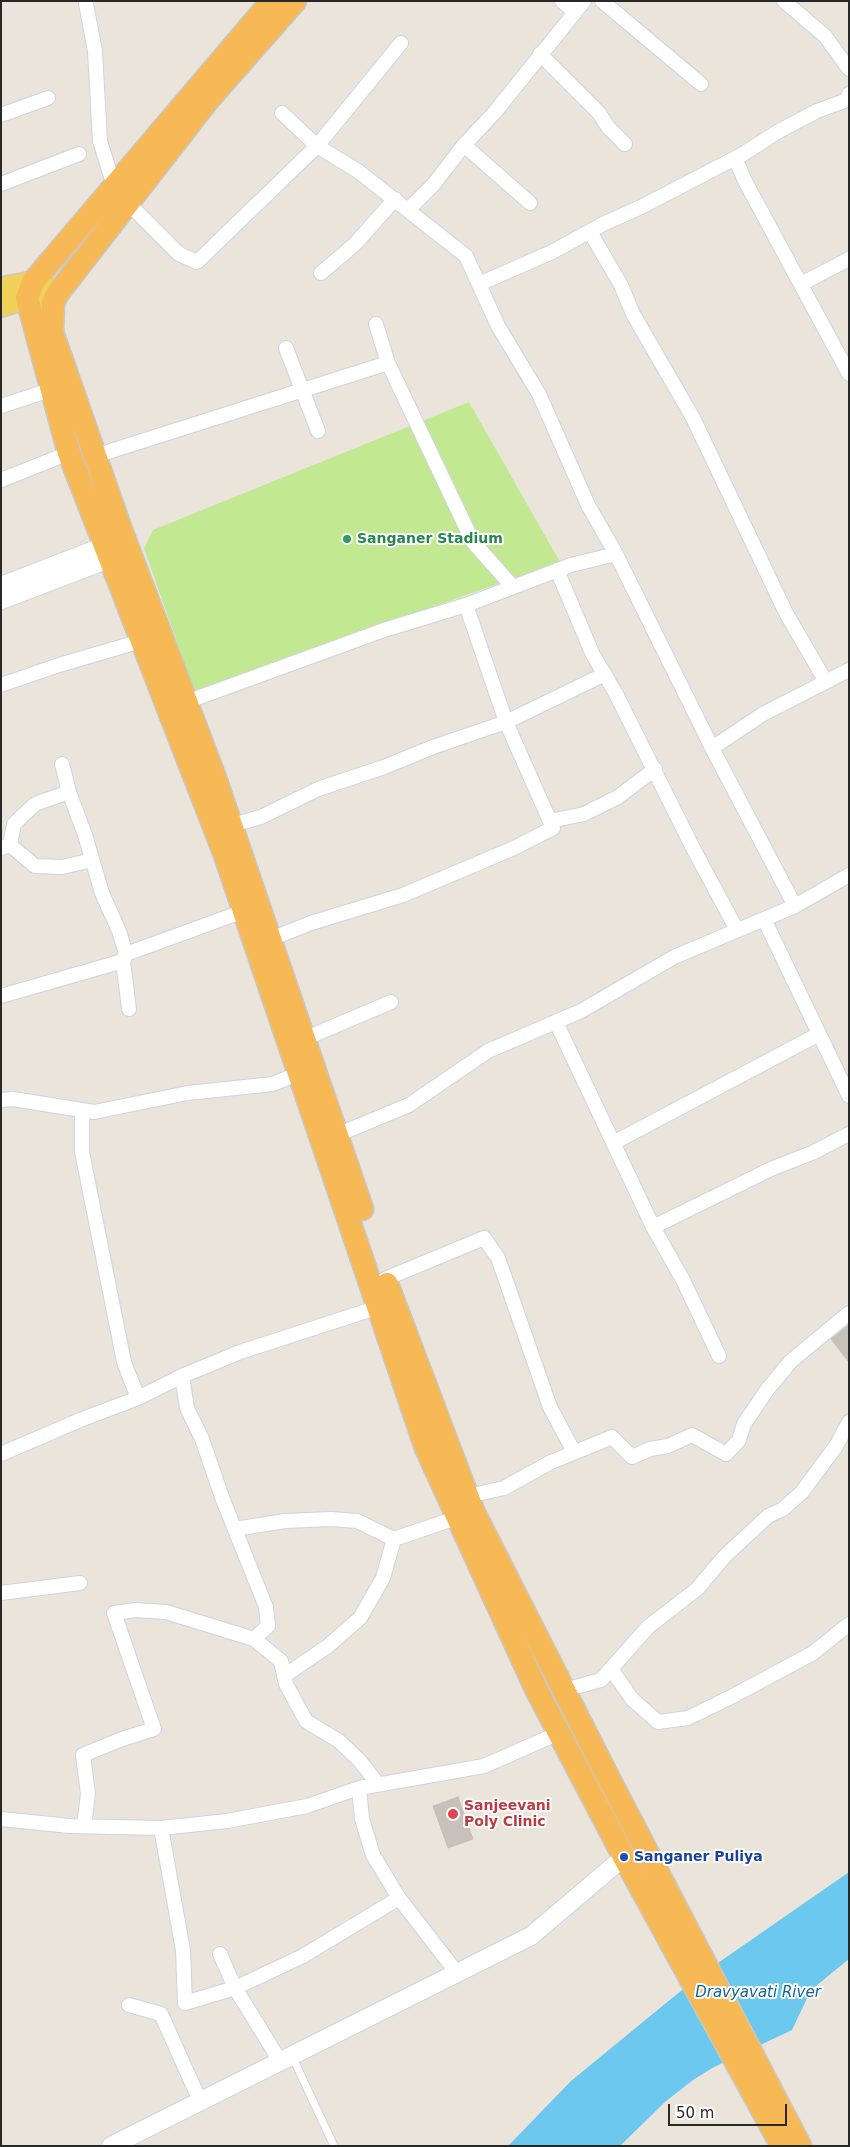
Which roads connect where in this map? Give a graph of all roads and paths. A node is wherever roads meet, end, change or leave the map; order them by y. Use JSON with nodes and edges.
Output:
{"nodes":[{"id":1,"x":272,"y":1,"type":"edge"},
{"id":2,"x":295,"y":1,"type":"edge"},
{"id":3,"x":562,"y":1,"type":"edge"},
{"id":4,"x":602,"y":1,"type":"edge"},
{"id":5,"x":784,"y":1,"type":"edge"},
{"id":6,"x":86,"y":4,"type":"dead end"},
{"id":7,"x":579,"y":6,"type":"edge"},
{"id":8,"x":401,"y":43,"type":"dead end"},
{"id":9,"x":540,"y":54,"type":"junction"},
{"id":10,"x":849,"y":69,"type":"edge"},
{"id":11,"x":701,"y":84,"type":"dead end"},
{"id":12,"x":849,"y":94,"type":"edge"},
{"id":13,"x":48,"y":98,"type":"dead end"},
{"id":14,"x":282,"y":113,"type":"dead end"},
{"id":15,"x":1,"y":115,"type":"edge"},
{"id":16,"x":625,"y":144,"type":"dead end"},
{"id":17,"x":464,"y":145,"type":"junction"},
{"id":18,"x":318,"y":146,"type":"junction"},
{"id":19,"x":79,"y":154,"type":"dead end"},
{"id":20,"x":735,"y":158,"type":"junction"},
{"id":21,"x":1,"y":184,"type":"edge"},
{"id":22,"x":114,"y":186,"type":"junction"},
{"id":23,"x":395,"y":199,"type":"junction"},
{"id":24,"x":128,"y":203,"type":"junction"},
{"id":25,"x":530,"y":203,"type":"dead end"},
{"id":26,"x":408,"y":210,"type":"junction"},
{"id":27,"x":590,"y":232,"type":"junction"},
{"id":28,"x":849,"y":259,"type":"edge"},
{"id":29,"x":321,"y":273,"type":"dead end"},
{"id":30,"x":479,"y":284,"type":"junction"},
{"id":31,"x":801,"y":284,"type":"junction"},
{"id":32,"x":1,"y":288,"type":"edge"},
{"id":33,"x":30,"y":290,"type":"junction"},
{"id":34,"x":56,"y":297,"type":"junction"},
{"id":35,"x":1,"y":306,"type":"edge"},
{"id":36,"x":376,"y":324,"type":"dead end"},
{"id":37,"x":286,"y":348,"type":"dead end"},
{"id":38,"x":388,"y":363,"type":"junction"},
{"id":39,"x":849,"y":374,"type":"edge"},
{"id":40,"x":50,"y":390,"type":"junction"},
{"id":41,"x":302,"y":390,"type":"junction"},
{"id":42,"x":1,"y":406,"type":"edge"},
{"id":43,"x":318,"y":431,"type":"dead end"},
{"id":44,"x":69,"y":453,"type":"junction"},
{"id":45,"x":95,"y":456,"type":"junction"},
{"id":46,"x":1,"y":480,"type":"edge"},
{"id":47,"x":117,"y":549,"type":"junction"},
{"id":48,"x":616,"y":554,"type":"junction"},
{"id":49,"x":557,"y":570,"type":"junction"},
{"id":50,"x":1,"y":586,"type":"edge"},
{"id":51,"x":513,"y":587,"type":"junction"},
{"id":52,"x":1,"y":600,"type":"edge"},
{"id":53,"x":466,"y":605,"type":"junction"},
{"id":54,"x":141,"y":641,"type":"junction"},
{"id":55,"x":849,"y":670,"type":"edge"},
{"id":56,"x":605,"y":674,"type":"junction"},
{"id":57,"x":826,"y":682,"type":"junction"},
{"id":58,"x":1,"y":685,"type":"edge"},
{"id":59,"x":186,"y":702,"type":"junction"},
{"id":60,"x":506,"y":722,"type":"junction"},
{"id":61,"x":712,"y":748,"type":"junction"},
{"id":62,"x":62,"y":764,"type":"dead end"},
{"id":63,"x":655,"y":769,"type":"junction"},
{"id":64,"x":69,"y":792,"type":"junction"},
{"id":65,"x":550,"y":821,"type":"junction"},
{"id":66,"x":232,"y":825,"type":"junction"},
{"id":67,"x":6,"y":846,"type":"edge"},
{"id":68,"x":92,"y":860,"type":"junction"},
{"id":69,"x":849,"y":875,"type":"edge"},
{"id":70,"x":795,"y":906,"type":"junction"},
{"id":71,"x":244,"y":911,"type":"junction"},
{"id":72,"x":764,"y":919,"type":"junction"},
{"id":73,"x":737,"y":930,"type":"junction"},
{"id":74,"x":264,"y":942,"type":"junction"},
{"id":75,"x":124,"y":958,"type":"junction"},
{"id":76,"x":1,"y":996,"type":"edge"},
{"id":77,"x":391,"y":1002,"type":"dead end"},
{"id":78,"x":129,"y":1009,"type":"dead end"},
{"id":79,"x":556,"y":1022,"type":"junction"},
{"id":80,"x":819,"y":1034,"type":"junction"},
{"id":81,"x":297,"y":1042,"type":"junction"},
{"id":82,"x":307,"y":1071,"type":"junction"},
{"id":83,"x":849,"y":1096,"type":"edge"},
{"id":84,"x":1,"y":1100,"type":"edge"},
{"id":85,"x":82,"y":1110,"type":"junction"},
{"id":86,"x":849,"y":1134,"type":"edge"},
{"id":87,"x":330,"y":1138,"type":"junction"},
{"id":88,"x":615,"y":1142,"type":"junction"},
{"id":89,"x":654,"y":1227,"type":"junction"},
{"id":90,"x":385,"y":1279,"type":"junction"},
{"id":91,"x":379,"y":1308,"type":"junction"},
{"id":92,"x":849,"y":1313,"type":"edge"},
{"id":93,"x":719,"y":1356,"type":"dead end"},
{"id":94,"x":182,"y":1376,"type":"junction"},
{"id":95,"x":138,"y":1398,"type":"junction"},
{"id":96,"x":849,"y":1422,"type":"edge"},
{"id":97,"x":574,"y":1452,"type":"junction"},
{"id":98,"x":1,"y":1454,"type":"edge"},
{"id":99,"x":462,"y":1510,"type":"junction"},
{"id":100,"x":235,"y":1529,"type":"junction"},
{"id":101,"x":394,"y":1539,"type":"junction"},
{"id":102,"x":80,"y":1583,"type":"dead end"},
{"id":103,"x":1,"y":1593,"type":"edge"},
{"id":104,"x":849,"y":1624,"type":"edge"},
{"id":105,"x":254,"y":1639,"type":"junction"},
{"id":106,"x":610,"y":1669,"type":"junction"},
{"id":107,"x":284,"y":1676,"type":"junction"},
{"id":108,"x":564,"y":1690,"type":"junction"},
{"id":109,"x":559,"y":1733,"type":"junction"},
{"id":110,"x":378,"y":1784,"type":"junction"},
{"id":111,"x":359,"y":1788,"type":"junction"},
{"id":112,"x":1,"y":1819,"type":"edge"},
{"id":113,"x":84,"y":1826,"type":"junction"},
{"id":114,"x":162,"y":1828,"type":"junction"},
{"id":115,"x":624,"y":1857,"type":"junction"},
{"id":116,"x":399,"y":1898,"type":"junction"},
{"id":117,"x":220,"y":1954,"type":"dead end"},
{"id":118,"x":457,"y":1973,"type":"junction"},
{"id":119,"x":235,"y":1988,"type":"junction"},
{"id":120,"x":128,"y":2006,"type":"dead end"},
{"id":121,"x":286,"y":2058,"type":"junction"},
{"id":122,"x":200,"y":2101,"type":"junction"},
{"id":123,"x":112,"y":2146,"type":"edge"},
{"id":124,"x":334,"y":2146,"type":"edge"},
{"id":125,"x":782,"y":2146,"type":"edge"},
{"id":126,"x":800,"y":2146,"type":"edge"}],
"edges":[{"from":1,"to":22,"type":"highway"},
{"from":2,"to":24,"type":"highway"},
{"from":3,"to":7,"type":"street"},
{"from":4,"to":11,"type":"street"},
{"from":5,"to":10,"type":"street"},
{"from":6,"to":22,"type":"street"},
{"from":7,"to":9,"type":"street"},
{"from":8,"to":18,"type":"street"},
{"from":9,"to":16,"type":"street"},
{"from":9,"to":17,"type":"street"},
{"from":12,"to":20,"type":"street"},
{"from":13,"to":15,"type":"street"},
{"from":14,"to":18,"type":"street"},
{"from":17,"to":25,"type":"street"},
{"from":17,"to":26,"type":"street"},
{"from":18,"to":23,"type":"street"},
{"from":18,"to":24,"type":"street"},
{"from":19,"to":21,"type":"street"},
{"from":20,"to":27,"type":"street"},
{"from":20,"to":31,"type":"street"},
{"from":22,"to":33,"type":"highway"},
{"from":23,"to":26,"type":"street"},
{"from":23,"to":29,"type":"street"},
{"from":24,"to":34,"type":"highway"},
{"from":26,"to":30,"type":"street"},
{"from":27,"to":30,"type":"street"},
{"from":27,"to":57,"type":"street"},
{"from":28,"to":31,"type":"street"},
{"from":30,"to":48,"type":"street"},
{"from":31,"to":39,"type":"street"},
{"from":32,"to":33,"type":"main road"},
{"from":33,"to":34,"type":"main road"},
{"from":33,"to":35,"type":"main road"},
{"from":33,"to":40,"type":"highway"},
{"from":34,"to":45,"type":"highway"},
{"from":36,"to":38,"type":"street"},
{"from":37,"to":41,"type":"street"},
{"from":38,"to":41,"type":"street"},
{"from":38,"to":51,"type":"street"},
{"from":40,"to":42,"type":"street"},
{"from":40,"to":44,"type":"highway"},
{"from":41,"to":43,"type":"street"},
{"from":41,"to":45,"type":"street"},
{"from":44,"to":46,"type":"street"},
{"from":44,"to":47,"type":"highway"},
{"from":45,"to":47,"type":"highway"},
{"from":47,"to":50,"type":"street"},
{"from":47,"to":52,"type":"street"},
{"from":47,"to":54,"type":"highway"},
{"from":47,"to":59,"type":"highway"},
{"from":48,"to":49,"type":"street"},
{"from":48,"to":61,"type":"street"},
{"from":49,"to":51,"type":"street"},
{"from":49,"to":56,"type":"street"},
{"from":51,"to":53,"type":"street"},
{"from":53,"to":59,"type":"street"},
{"from":53,"to":60,"type":"street"},
{"from":54,"to":58,"type":"street"},
{"from":54,"to":71,"type":"highway"},
{"from":55,"to":57,"type":"street"},
{"from":56,"to":60,"type":"street"},
{"from":56,"to":63,"type":"street"},
{"from":57,"to":61,"type":"street"},
{"from":59,"to":66,"type":"highway"},
{"from":60,"to":65,"type":"street"},
{"from":60,"to":66,"type":"street"},
{"from":61,"to":70,"type":"street"},
{"from":62,"to":64,"type":"street"},
{"from":63,"to":65,"type":"street"},
{"from":63,"to":73,"type":"street"},
{"from":64,"to":67,"type":"street"},
{"from":64,"to":68,"type":"street"},
{"from":65,"to":74,"type":"street"},
{"from":66,"to":74,"type":"highway"},
{"from":67,"to":68,"type":"street"},
{"from":68,"to":75,"type":"street"},
{"from":69,"to":70,"type":"street"},
{"from":70,"to":72,"type":"street"},
{"from":71,"to":74,"type":"highway"},
{"from":71,"to":75,"type":"street"},
{"from":72,"to":73,"type":"street"},
{"from":72,"to":80,"type":"street"},
{"from":73,"to":79,"type":"street"},
{"from":74,"to":81,"type":"highway"},
{"from":75,"to":76,"type":"street"},
{"from":75,"to":78,"type":"street"},
{"from":77,"to":81,"type":"street"},
{"from":79,"to":87,"type":"street"},
{"from":79,"to":88,"type":"street"},
{"from":80,"to":83,"type":"street"},
{"from":80,"to":88,"type":"street"},
{"from":81,"to":82,"type":"highway"},
{"from":82,"to":85,"type":"street"},
{"from":82,"to":87,"type":"highway"},
{"from":84,"to":85,"type":"street"},
{"from":85,"to":95,"type":"street"},
{"from":86,"to":89,"type":"street"},
{"from":87,"to":90,"type":"highway"},
{"from":87,"to":91,"type":"highway"},
{"from":88,"to":89,"type":"street"},
{"from":89,"to":93,"type":"street"},
{"from":90,"to":97,"type":"street"},
{"from":90,"to":99,"type":"highway"},
{"from":91,"to":94,"type":"street"},
{"from":91,"to":99,"type":"highway"},
{"from":92,"to":97,"type":"street"},
{"from":94,"to":95,"type":"street"},
{"from":94,"to":100,"type":"street"},
{"from":95,"to":98,"type":"street"},
{"from":96,"to":106,"type":"street"},
{"from":97,"to":99,"type":"street"},
{"from":99,"to":101,"type":"street"},
{"from":99,"to":108,"type":"highway"},
{"from":99,"to":109,"type":"highway"},
{"from":100,"to":101,"type":"street"},
{"from":100,"to":105,"type":"street"},
{"from":101,"to":107,"type":"street"},
{"from":102,"to":103,"type":"street"},
{"from":104,"to":106,"type":"street"},
{"from":105,"to":107,"type":"street"},
{"from":105,"to":113,"type":"street"},
{"from":106,"to":108,"type":"street"},
{"from":107,"to":110,"type":"street"},
{"from":108,"to":126,"type":"highway"},
{"from":109,"to":110,"type":"street"},
{"from":109,"to":115,"type":"highway"},
{"from":110,"to":111,"type":"street"},
{"from":111,"to":114,"type":"street"},
{"from":111,"to":116,"type":"street"},
{"from":112,"to":113,"type":"street"},
{"from":113,"to":114,"type":"street"},
{"from":114,"to":119,"type":"street"},
{"from":115,"to":118,"type":"street"},
{"from":115,"to":125,"type":"highway"},
{"from":116,"to":118,"type":"street"},
{"from":116,"to":119,"type":"street"},
{"from":117,"to":119,"type":"street"},
{"from":118,"to":121,"type":"street"},
{"from":119,"to":121,"type":"street"},
{"from":120,"to":122,"type":"street"},
{"from":121,"to":122,"type":"street"},
{"from":121,"to":124,"type":"lane"},
{"from":122,"to":123,"type":"street"}]}
